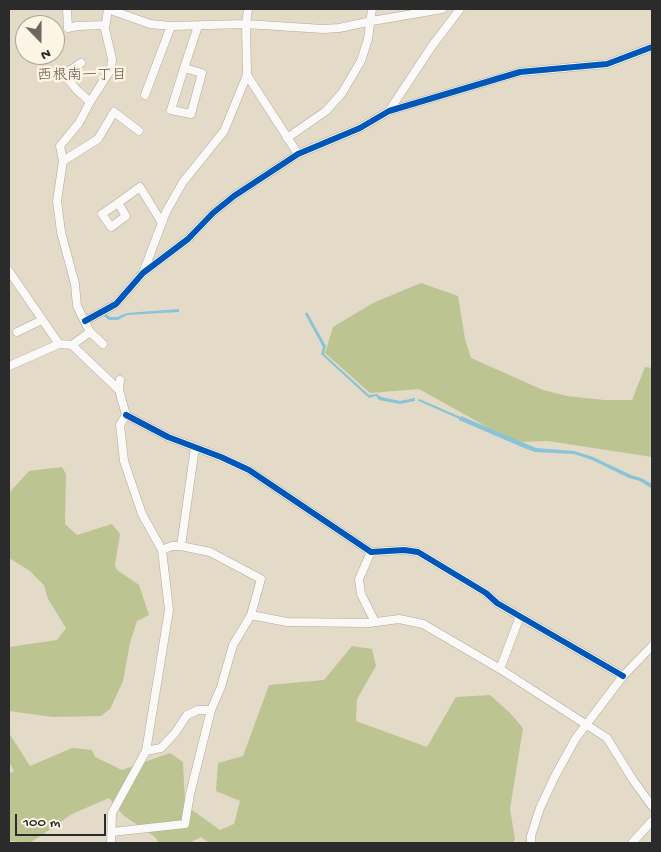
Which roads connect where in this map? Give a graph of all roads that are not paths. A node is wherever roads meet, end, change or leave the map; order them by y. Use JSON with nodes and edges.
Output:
{"nodes":[{"id":1,"x":67,"y":9,"type":"edge"},
{"id":2,"x":108,"y":9,"type":"edge"},
{"id":3,"x":248,"y":9,"type":"edge"},
{"id":4,"x":372,"y":9,"type":"edge"},
{"id":5,"x":442,"y":9,"type":"edge"},
{"id":6,"x":460,"y":9,"type":"edge"},
{"id":7,"x":372,"y":21,"type":"junction"},
{"id":8,"x":246,"y":24,"type":"junction"},
{"id":9,"x":105,"y":25,"type":"junction"},
{"id":10,"x":171,"y":26,"type":"junction"},
{"id":11,"x":198,"y":26,"type":"junction"},
{"id":12,"x":652,"y":47,"type":"edge"},
{"id":13,"x":81,"y":63,"type":"dead end"},
{"id":14,"x":184,"y":68,"type":"junction"},
{"id":15,"x":247,"y":75,"type":"junction"},
{"id":16,"x":145,"y":95,"type":"dead end"},
{"id":17,"x":90,"y":102,"type":"junction"},
{"id":18,"x":390,"y":111,"type":"junction"},
{"id":19,"x":139,"y":131,"type":"dead end"},
{"id":20,"x":287,"y":138,"type":"junction"},
{"id":21,"x":298,"y":154,"type":"junction"},
{"id":22,"x":63,"y":161,"type":"junction"},
{"id":23,"x":118,"y":203,"type":"dead end"},
{"id":24,"x":162,"y":222,"type":"junction"},
{"id":25,"x":9,"y":271,"type":"edge"},
{"id":26,"x":143,"y":273,"type":"junction"},
{"id":27,"x":42,"y":320,"type":"junction"},
{"id":28,"x":85,"y":321,"type":"junction"},
{"id":29,"x":17,"y":332,"type":"dead end"},
{"id":30,"x":90,"y":332,"type":"junction"},
{"id":31,"x":59,"y":344,"type":"junction"},
{"id":32,"x":103,"y":344,"type":"dead end"},
{"id":33,"x":72,"y":345,"type":"junction"},
{"id":34,"x":9,"y":366,"type":"edge"},
{"id":35,"x":120,"y":380,"type":"dead end"},
{"id":36,"x":119,"y":390,"type":"junction"},
{"id":37,"x":126,"y":415,"type":"junction"},
{"id":38,"x":195,"y":447,"type":"junction"},
{"id":39,"x":181,"y":546,"type":"junction"},
{"id":40,"x":162,"y":550,"type":"junction"},
{"id":41,"x":371,"y":552,"type":"junction"},
{"id":42,"x":251,"y":615,"type":"junction"},
{"id":43,"x":520,"y":616,"type":"junction"},
{"id":44,"x":375,"y":622,"type":"junction"},
{"id":45,"x":652,"y":646,"type":"edge"},
{"id":46,"x":500,"y":669,"type":"junction"},
{"id":47,"x":623,"y":676,"type":"junction"},
{"id":48,"x":211,"y":710,"type":"junction"},
{"id":49,"x":587,"y":724,"type":"junction"},
{"id":50,"x":146,"y":751,"type":"junction"},
{"id":51,"x":652,"y":806,"type":"edge"},
{"id":52,"x":652,"y":821,"type":"edge"},
{"id":53,"x":112,"y":832,"type":"junction"},
{"id":54,"x":111,"y":843,"type":"edge"},
{"id":55,"x":531,"y":843,"type":"edge"},
{"id":56,"x":632,"y":843,"type":"edge"}],
"edges":[{"from":1,"to":9,"type":"street"},
{"from":2,"to":9,"type":"street"},
{"from":2,"to":10,"type":"street"},
{"from":3,"to":8,"type":"street"},
{"from":4,"to":7,"type":"street"},
{"from":5,"to":7,"type":"street"},
{"from":6,"to":18,"type":"street"},
{"from":7,"to":8,"type":"street"},
{"from":7,"to":20,"type":"street"},
{"from":8,"to":11,"type":"street"},
{"from":8,"to":15,"type":"street"},
{"from":9,"to":17,"type":"street"},
{"from":10,"to":11,"type":"street"},
{"from":10,"to":16,"type":"street"},
{"from":11,"to":14,"type":"street"},
{"from":12,"to":18,"type":"street"},
{"from":13,"to":17,"type":"street"},
{"from":14,"to":14,"type":"street"},
{"from":15,"to":20,"type":"street"},
{"from":15,"to":24,"type":"street"},
{"from":17,"to":22,"type":"street"},
{"from":18,"to":21,"type":"street"},
{"from":19,"to":22,"type":"street"},
{"from":20,"to":21,"type":"street"},
{"from":21,"to":26,"type":"street"},
{"from":22,"to":28,"type":"street"},
{"from":23,"to":24,"type":"street"},
{"from":24,"to":26,"type":"street"},
{"from":25,"to":27,"type":"street"},
{"from":26,"to":28,"type":"street"},
{"from":27,"to":29,"type":"street"},
{"from":27,"to":31,"type":"street"},
{"from":28,"to":30,"type":"street"},
{"from":30,"to":32,"type":"street"},
{"from":30,"to":33,"type":"street"},
{"from":31,"to":33,"type":"street"},
{"from":31,"to":34,"type":"street"},
{"from":33,"to":36,"type":"street"},
{"from":35,"to":36,"type":"street"},
{"from":36,"to":37,"type":"street"},
{"from":37,"to":38,"type":"street"},
{"from":37,"to":40,"type":"street"},
{"from":38,"to":39,"type":"street"},
{"from":38,"to":41,"type":"street"},
{"from":39,"to":40,"type":"street"},
{"from":39,"to":42,"type":"street"},
{"from":40,"to":50,"type":"street"},
{"from":41,"to":43,"type":"street"},
{"from":41,"to":44,"type":"street"},
{"from":42,"to":44,"type":"street"},
{"from":42,"to":48,"type":"street"},
{"from":43,"to":46,"type":"street"},
{"from":43,"to":47,"type":"street"},
{"from":44,"to":46,"type":"street"},
{"from":45,"to":47,"type":"street"},
{"from":46,"to":49,"type":"street"},
{"from":47,"to":49,"type":"street"},
{"from":48,"to":50,"type":"street"},
{"from":48,"to":53,"type":"street"},
{"from":49,"to":51,"type":"street"},
{"from":49,"to":55,"type":"street"},
{"from":50,"to":53,"type":"street"},
{"from":52,"to":56,"type":"street"},
{"from":53,"to":54,"type":"street"}]}
